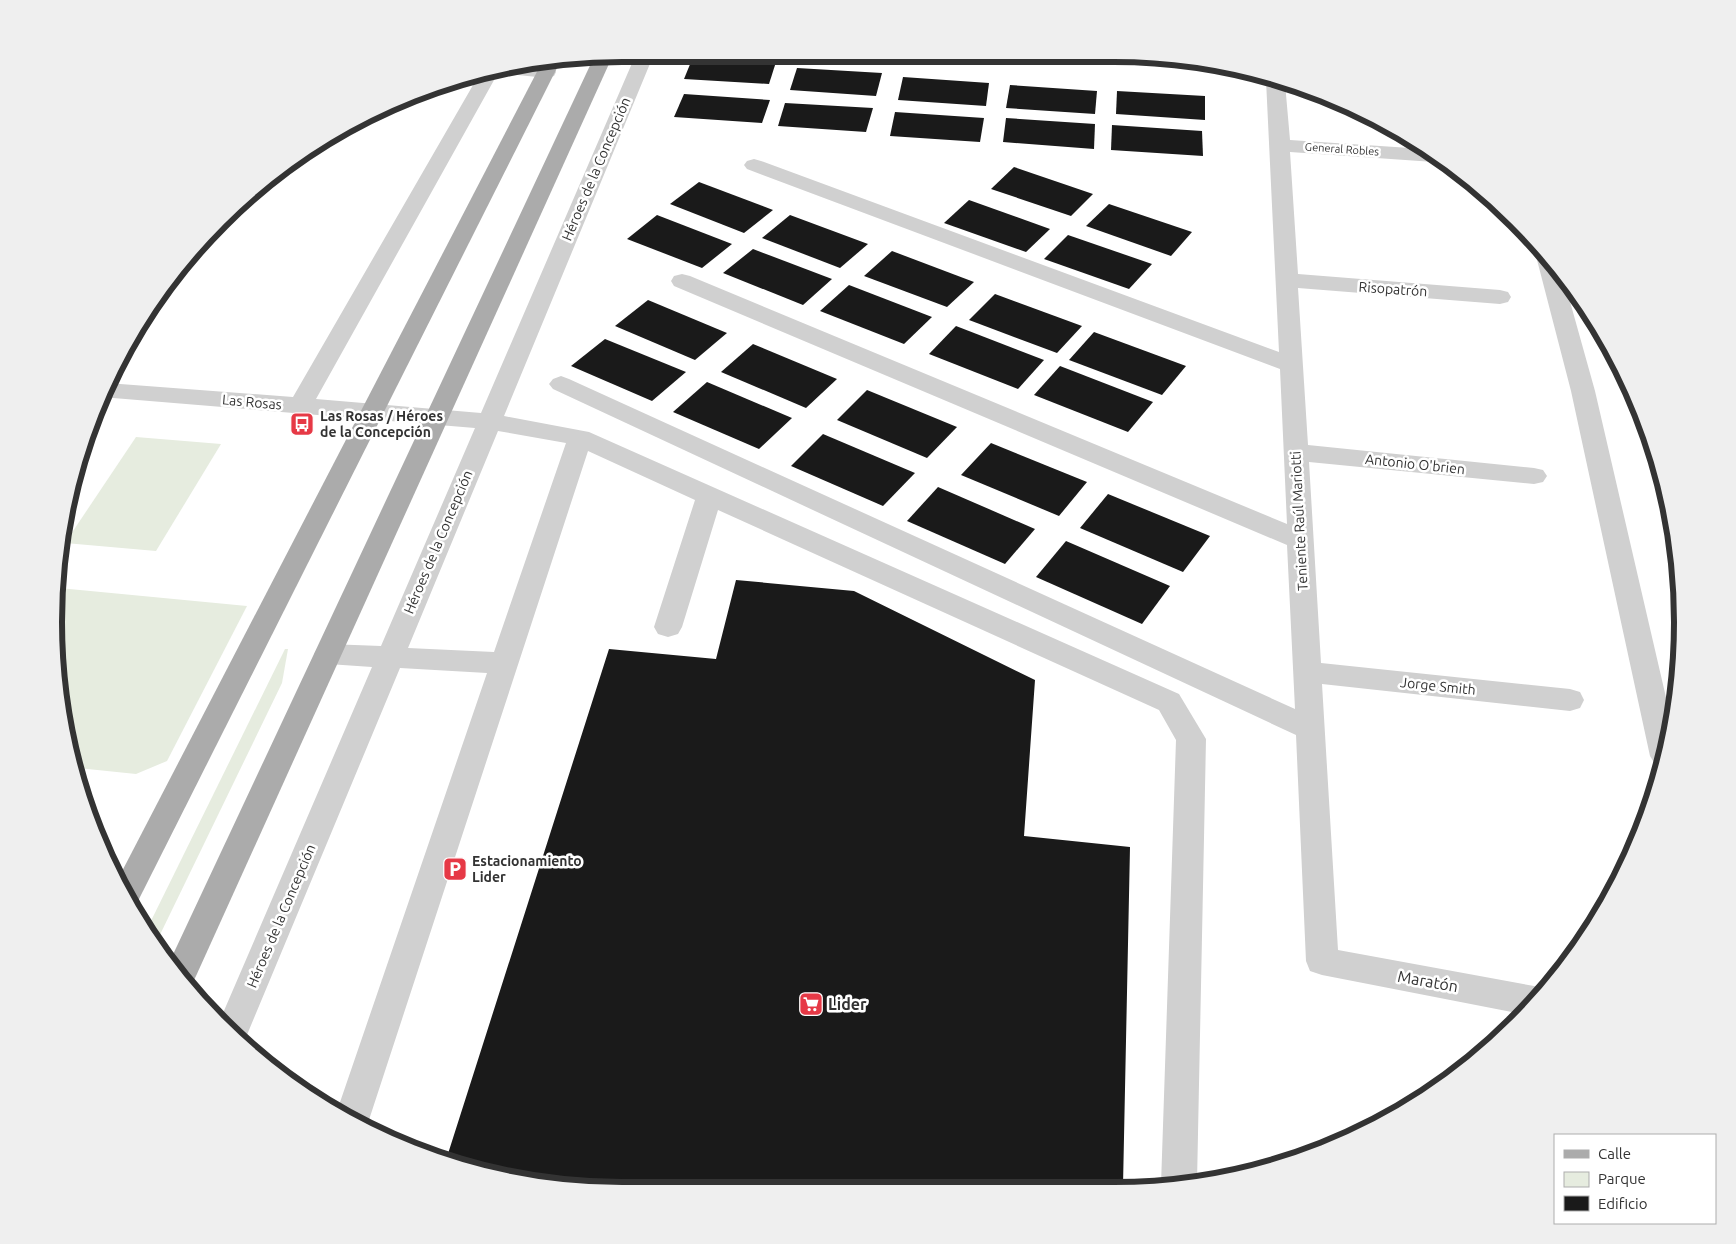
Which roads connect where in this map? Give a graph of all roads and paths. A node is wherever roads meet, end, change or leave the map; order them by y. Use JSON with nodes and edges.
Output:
{"nodes":[{"id":1,"x":642,"y":63,"type":"edge"},
{"id":2,"x":600,"y":64,"type":"edge"},
{"id":3,"x":549,"y":68,"type":"edge"},
{"id":4,"x":485,"y":80,"type":"edge"},
{"id":5,"x":1276,"y":87,"type":"edge"},
{"id":6,"x":1280,"y":145,"type":"junction"},
{"id":7,"x":1422,"y":155,"type":"edge"},
{"id":8,"x":754,"y":165,"type":"dead end"},
{"id":9,"x":1552,"y":273,"type":"edge"},
{"id":10,"x":1287,"y":280,"type":"junction"},
{"id":11,"x":682,"y":281,"type":"dead end"},
{"id":12,"x":1500,"y":297,"type":"dead end"},
{"id":13,"x":1291,"y":365,"type":"junction"},
{"id":14,"x":561,"y":384,"type":"dead end"},
{"id":15,"x":113,"y":391,"type":"edge"},
{"id":16,"x":300,"y":406,"type":"junction"},
{"id":17,"x":372,"y":412,"type":"junction"},
{"id":18,"x":437,"y":417,"type":"junction"},
{"id":19,"x":489,"y":421,"type":"junction"},
{"id":20,"x":580,"y":438,"type":"junction"},
{"id":21,"x":1296,"y":452,"type":"junction"},
{"id":22,"x":1534,"y":476,"type":"dead end"},
{"id":23,"x":708,"y":496,"type":"junction"},
{"id":24,"x":1300,"y":540,"type":"junction"},
{"id":25,"x":668,"y":627,"type":"dead end"},
{"id":26,"x":328,"y":654,"type":"junction"},
{"id":27,"x":390,"y":657,"type":"junction"},
{"id":28,"x":505,"y":663,"type":"junction"},
{"id":29,"x":1307,"y":672,"type":"junction"},
{"id":30,"x":1570,"y":700,"type":"dead end"},
{"id":31,"x":1309,"y":728,"type":"junction"},
{"id":32,"x":1661,"y":739,"type":"edge"},
{"id":33,"x":129,"y":887,"type":"edge"},
{"id":34,"x":1322,"y":962,"type":"joint"},
{"id":35,"x":182,"y":968,"type":"edge"},
{"id":36,"x":1527,"y":1000,"type":"edge"},
{"id":37,"x":234,"y":1026,"type":"edge"},
{"id":38,"x":354,"y":1113,"type":"edge"},
{"id":39,"x":1179,"y":1178,"type":"edge"}],
"edges":[{"from":1,"to":19,"type":"street","name":"Héroes de la Concepción"},
{"from":2,"to":18,"type":"main road"},
{"from":3,"to":17,"type":"main road"},
{"from":4,"to":16,"type":"street"},
{"from":5,"to":6,"type":"street","name":"Teniente Raúl Mariotti"},
{"from":6,"to":7,"type":"street","name":"General Robles"},
{"from":6,"to":10,"type":"street","name":"Teniente Raúl Mariotti"},
{"from":8,"to":13,"type":"street"},
{"from":9,"to":32,"type":"street"},
{"from":10,"to":12,"type":"street","name":"Risopatrón"},
{"from":10,"to":13,"type":"street","name":"Teniente Raúl Mariotti"},
{"from":11,"to":24,"type":"street"},
{"from":13,"to":21,"type":"street","name":"Teniente Raúl Mariotti"},
{"from":14,"to":31,"type":"street"},
{"from":15,"to":16,"type":"street","name":"Las Rosas"},
{"from":16,"to":17,"type":"street","name":"Las Rosas"},
{"from":17,"to":18,"type":"street","name":"Las Rosas"},
{"from":17,"to":33,"type":"main road"},
{"from":18,"to":19,"type":"street","name":"Las Rosas"},
{"from":18,"to":26,"type":"main road"},
{"from":19,"to":20,"type":"street","name":"Las Rosas"},
{"from":19,"to":27,"type":"street","name":"Héroes de la Concepción"},
{"from":20,"to":23,"type":"street","name":"Las Rosas"},
{"from":20,"to":28,"type":"street"},
{"from":21,"to":22,"type":"street","name":"Antonio O'brien"},
{"from":21,"to":24,"type":"street","name":"Teniente Raúl Mariotti"},
{"from":23,"to":25,"type":"street"},
{"from":23,"to":39,"type":"street","name":"Las Rosas"},
{"from":24,"to":29,"type":"street","name":"Teniente Raúl Mariotti"},
{"from":26,"to":27,"type":"street"},
{"from":26,"to":35,"type":"main road"},
{"from":27,"to":28,"type":"street"},
{"from":27,"to":37,"type":"street","name":"Héroes de la Concepción"},
{"from":28,"to":38,"type":"street"},
{"from":29,"to":30,"type":"street","name":"Jorge Smith"},
{"from":29,"to":31,"type":"street","name":"Teniente Raúl Mariotti"},
{"from":31,"to":34,"type":"street","name":"Teniente Raúl Mariotti"},
{"from":34,"to":36,"type":"street","name":"Maratón"}]}
